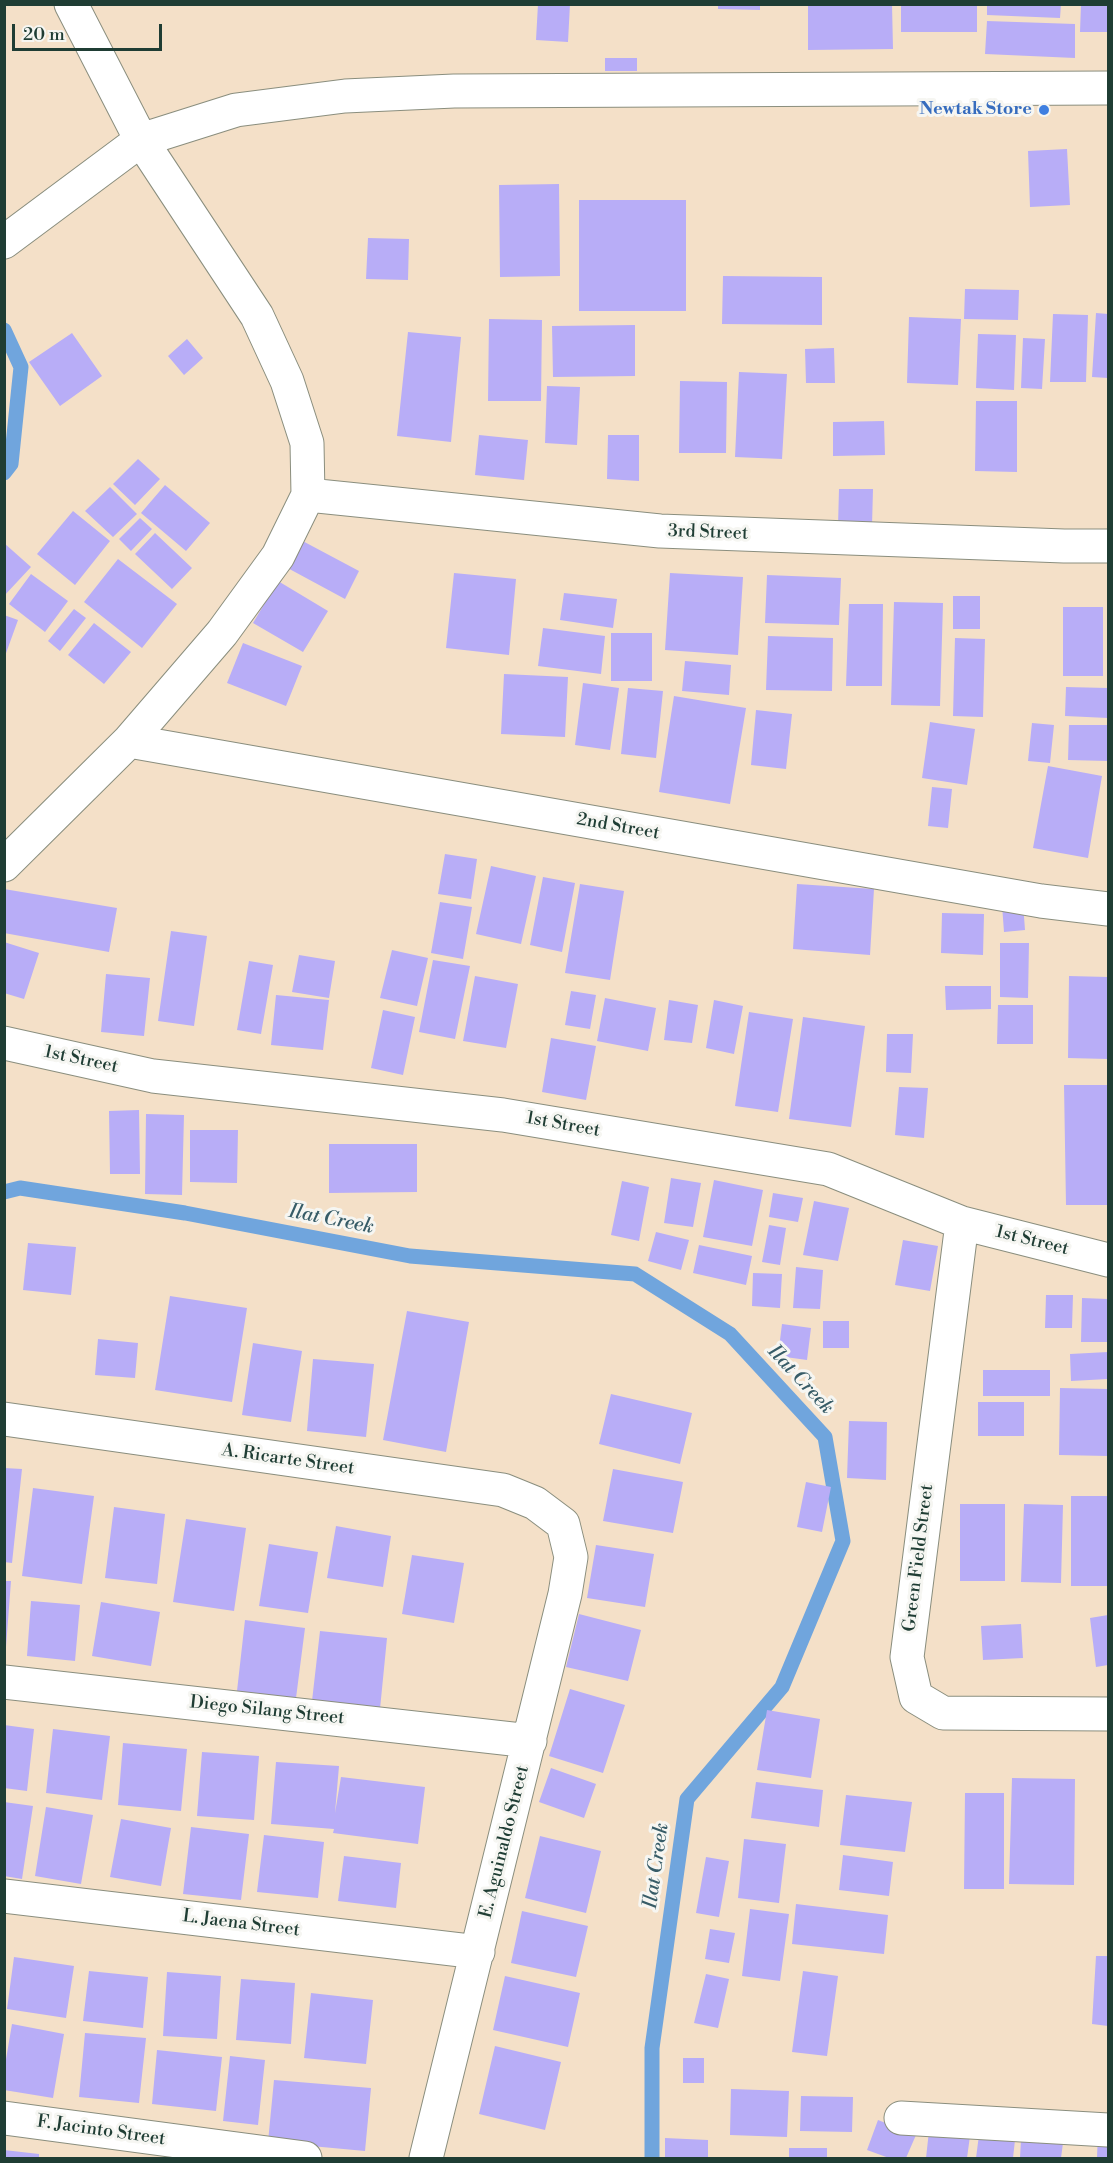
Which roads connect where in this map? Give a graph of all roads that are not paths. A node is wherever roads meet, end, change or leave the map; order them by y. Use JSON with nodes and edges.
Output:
{"nodes":[{"id":1,"x":71,"y":4,"type":"edge"},
{"id":2,"x":1108,"y":88,"type":"edge"},
{"id":3,"x":141,"y":140,"type":"junction"},
{"id":4,"x":4,"y":242,"type":"edge"},
{"id":5,"x":308,"y":495,"type":"junction"},
{"id":6,"x":1108,"y":546,"type":"edge"},
{"id":7,"x":129,"y":741,"type":"junction"},
{"id":8,"x":4,"y":865,"type":"edge"},
{"id":9,"x":1108,"y":909,"type":"edge"},
{"id":10,"x":4,"y":1043,"type":"edge"},
{"id":11,"x":962,"y":1223,"type":"junction"},
{"id":12,"x":1108,"y":1260,"type":"edge"},
{"id":13,"x":4,"y":1419,"type":"edge"},
{"id":14,"x":564,"y":1524,"type":"joint"},
{"id":15,"x":4,"y":1682,"type":"edge"},
{"id":16,"x":1108,"y":1714,"type":"edge"},
{"id":17,"x":530,"y":1741,"type":"junction"},
{"id":18,"x":4,"y":1896,"type":"edge"},
{"id":19,"x":478,"y":1952,"type":"junction"},
{"id":20,"x":4,"y":2118,"type":"edge"},
{"id":21,"x":901,"y":2118,"type":"dead end"},
{"id":22,"x":1108,"y":2130,"type":"edge"},
{"id":23,"x":305,"y":2158,"type":"edge"},
{"id":24,"x":426,"y":2158,"type":"edge"}],
"edges":[{"from":1,"to":3,"type":"street"},
{"from":2,"to":3,"type":"street"},
{"from":3,"to":4,"type":"street"},
{"from":3,"to":5,"type":"street"},
{"from":5,"to":6,"type":"street","name":"3rd Street"},
{"from":5,"to":7,"type":"street"},
{"from":7,"to":8,"type":"street"},
{"from":7,"to":9,"type":"street","name":"2nd Street"},
{"from":10,"to":11,"type":"street","name":"1st Street"},
{"from":11,"to":12,"type":"street","name":"1st Street"},
{"from":11,"to":16,"type":"street","name":"Green Field Street"},
{"from":13,"to":14,"type":"street","name":"A. Ricarte Street"},
{"from":14,"to":17,"type":"street","name":"E. Aguinaldo Street"},
{"from":15,"to":17,"type":"street","name":"Diego Silang Street"},
{"from":17,"to":19,"type":"street","name":"E. Aguinaldo Street"},
{"from":18,"to":19,"type":"street","name":"L. Jaena Street"},
{"from":19,"to":24,"type":"street","name":"E. Aguinaldo Street"},
{"from":20,"to":23,"type":"street","name":"F. Jacinto Street"},
{"from":21,"to":22,"type":"street"}]}
